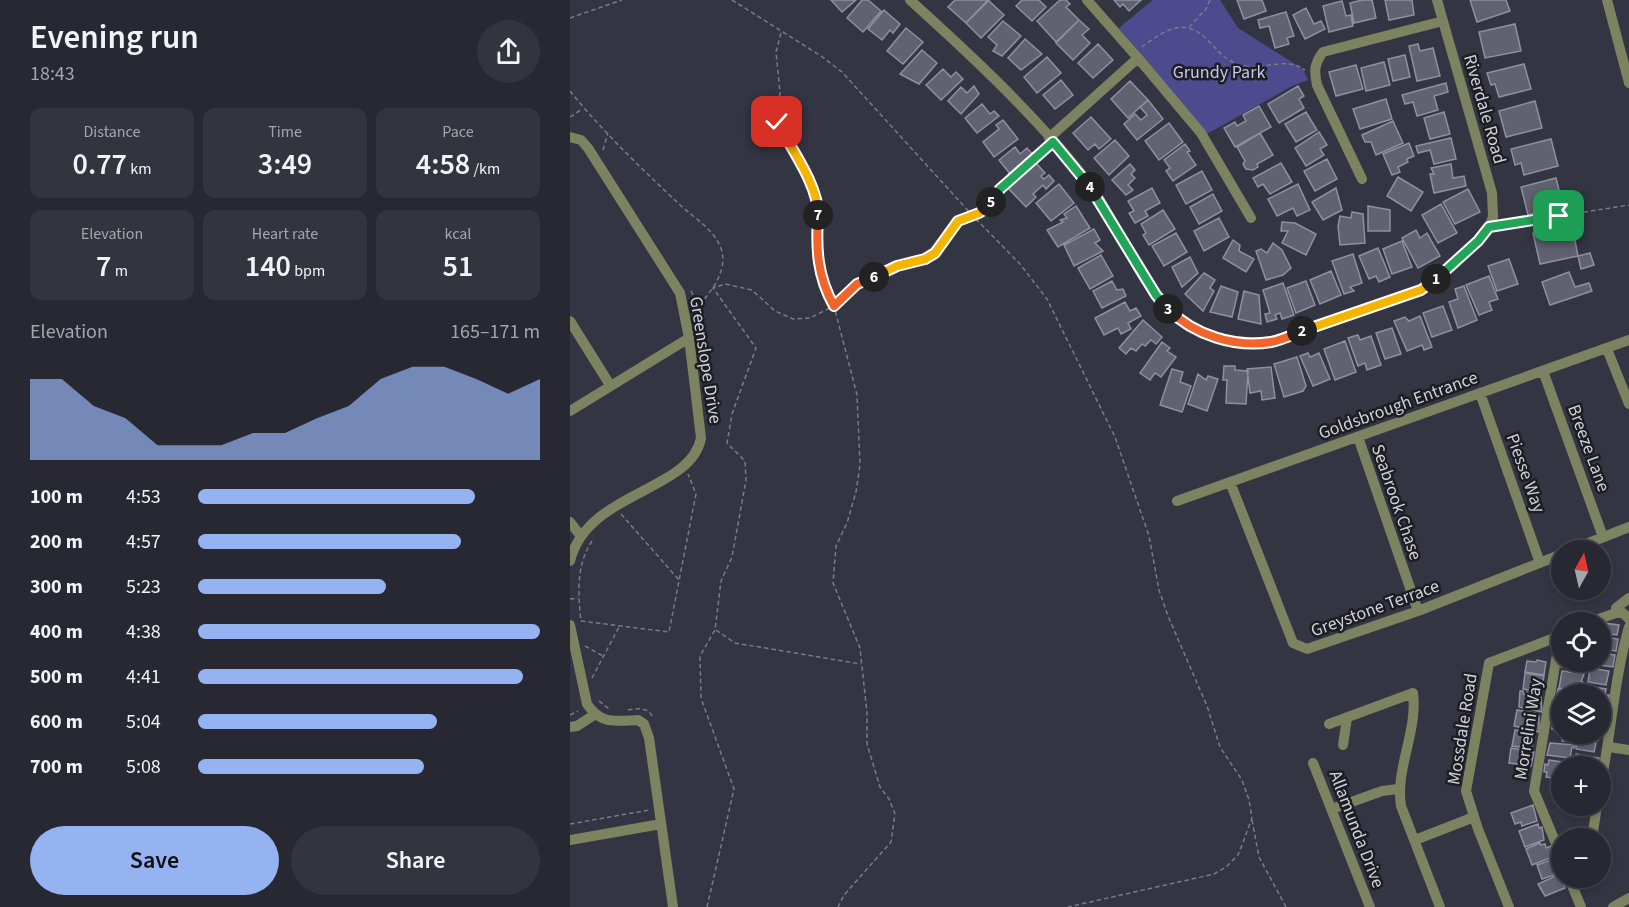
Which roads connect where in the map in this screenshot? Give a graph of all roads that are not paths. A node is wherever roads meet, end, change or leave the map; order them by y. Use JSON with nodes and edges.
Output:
{"nodes":[{"id":1,"x":910,"y":0,"type":"edge"},
{"id":2,"x":1087,"y":0,"type":"edge"},
{"id":3,"x":1437,"y":0,"type":"edge"},
{"id":4,"x":1606,"y":0,"type":"edge"},
{"id":5,"x":1443,"y":21,"type":"junction"},
{"id":6,"x":1136,"y":56,"type":"junction"},
{"id":7,"x":1629,"y":83,"type":"edge"},
{"id":8,"x":570,"y":137,"type":"edge"},
{"id":9,"x":1051,"y":140,"type":"junction"},
{"id":10,"x":1362,"y":179,"type":"dead end"},
{"id":11,"x":1251,"y":218,"type":"dead end"},
{"id":12,"x":570,"y":321,"type":"edge"},
{"id":13,"x":689,"y":338,"type":"junction"},
{"id":14,"x":1629,"y":340,"type":"edge"},
{"id":15,"x":1606,"y":349,"type":"junction"},
{"id":16,"x":1543,"y":371,"type":"junction"},
{"id":17,"x":610,"y":385,"type":"junction"},
{"id":18,"x":1480,"y":393,"type":"junction"},
{"id":19,"x":1629,"y":404,"type":"edge"},
{"id":20,"x":570,"y":411,"type":"edge"},
{"id":21,"x":1358,"y":437,"type":"junction"},
{"id":22,"x":1230,"y":482,"type":"junction"},
{"id":23,"x":1177,"y":501,"type":"dead end"},
{"id":24,"x":570,"y":522,"type":"edge"},
{"id":25,"x":1629,"y":527,"type":"edge"},
{"id":26,"x":580,"y":535,"type":"junction"},
{"id":27,"x":1603,"y":537,"type":"junction"},
{"id":28,"x":1596,"y":540,"type":"edge"},
{"id":29,"x":1551,"y":558,"type":"edge"},
{"id":30,"x":570,"y":561,"type":"edge"},
{"id":31,"x":1540,"y":563,"type":"junction"},
{"id":32,"x":1629,"y":598,"type":"edge"},
{"id":33,"x":1418,"y":611,"type":"junction"},
{"id":34,"x":1616,"y":612,"type":"junction"},
{"id":35,"x":1611,"y":614,"type":"edge"},
{"id":36,"x":1629,"y":619,"type":"edge"},
{"id":37,"x":575,"y":623,"type":"edge"},
{"id":38,"x":1629,"y":627,"type":"edge"},
{"id":39,"x":1551,"y":639,"type":"edge"},
{"id":40,"x":1555,"y":672,"type":"edge"},
{"id":41,"x":594,"y":715,"type":"junction"},
{"id":42,"x":1347,"y":718,"type":"junction"},
{"id":43,"x":1329,"y":724,"type":"dead end"},
{"id":44,"x":570,"y":727,"type":"edge"},
{"id":45,"x":1342,"y":745,"type":"dead end"},
{"id":46,"x":1609,"y":747,"type":"junction"},
{"id":47,"x":1629,"y":750,"type":"edge"},
{"id":48,"x":1607,"y":756,"type":"edge"},
{"id":49,"x":1313,"y":763,"type":"dead end"},
{"id":50,"x":1398,"y":789,"type":"junction"},
{"id":51,"x":1332,"y":809,"type":"junction"},
{"id":52,"x":1474,"y":817,"type":"junction"},
{"id":53,"x":661,"y":824,"type":"junction"},
{"id":54,"x":1551,"y":831,"type":"edge"},
{"id":55,"x":570,"y":840,"type":"edge"},
{"id":56,"x":1415,"y":840,"type":"junction"},
{"id":57,"x":1573,"y":888,"type":"edge"},
{"id":58,"x":1629,"y":898,"type":"edge"},
{"id":59,"x":673,"y":907,"type":"edge"},
{"id":60,"x":1370,"y":907,"type":"edge"},
{"id":61,"x":1440,"y":907,"type":"edge"},
{"id":62,"x":1509,"y":907,"type":"edge"},
{"id":63,"x":1581,"y":907,"type":"edge"},
{"id":64,"x":1613,"y":907,"type":"edge"}],
"edges":[{"from":1,"to":9,"type":"street"},
{"from":2,"to":6,"type":"street"},
{"from":3,"to":5,"type":"street","name":"Riverdale Road"},
{"from":4,"to":7,"type":"street"},
{"from":5,"to":9,"type":"street","name":"Riverdale Road"},
{"from":5,"to":10,"type":"street"},
{"from":6,"to":9,"type":"street"},
{"from":6,"to":11,"type":"street"},
{"from":8,"to":13,"type":"street","name":"Greenslope Drive"},
{"from":12,"to":17,"type":"street"},
{"from":13,"to":17,"type":"street"},
{"from":13,"to":26,"type":"street","name":"Greenslope Drive"},
{"from":14,"to":15,"type":"street","name":"Goldsbrough Entrance"},
{"from":15,"to":16,"type":"street","name":"Goldsbrough Entrance"},
{"from":15,"to":19,"type":"street"},
{"from":16,"to":18,"type":"street","name":"Goldsbrough Entrance"},
{"from":16,"to":27,"type":"street","name":"Breeze Lane"},
{"from":17,"to":20,"type":"street"},
{"from":18,"to":21,"type":"street","name":"Goldsbrough Entrance"},
{"from":18,"to":31,"type":"street","name":"Piesse Way"},
{"from":21,"to":22,"type":"street","name":"Goldsbrough Entrance"},
{"from":21,"to":33,"type":"street","name":"Seabrook Chase"},
{"from":22,"to":23,"type":"street","name":"Goldsbrough Entrance"},
{"from":22,"to":33,"type":"street","name":"Greystone Terrace"},
{"from":24,"to":26,"type":"street"},
{"from":25,"to":27,"type":"street"},
{"from":26,"to":30,"type":"street","name":"Greenslope Drive"},
{"from":27,"to":28,"type":"street"},
{"from":29,"to":31,"type":"street","name":"Greystone Terrace"},
{"from":31,"to":33,"type":"street","name":"Greystone Terrace"},
{"from":32,"to":34,"type":"street"},
{"from":34,"to":35,"type":"street"},
{"from":34,"to":36,"type":"street"},
{"from":37,"to":41,"type":"street"},
{"from":38,"to":46,"type":"street"},
{"from":39,"to":52,"type":"street","name":"Mossdale Road"},
{"from":40,"to":54,"type":"street","name":"Morrelini Way"},
{"from":41,"to":44,"type":"street"},
{"from":41,"to":53,"type":"street"},
{"from":42,"to":43,"type":"street"},
{"from":42,"to":45,"type":"street"},
{"from":42,"to":50,"type":"street"},
{"from":46,"to":47,"type":"street"},
{"from":46,"to":48,"type":"street"},
{"from":49,"to":51,"type":"street","name":"Allamunda Drive"},
{"from":50,"to":51,"type":"street"},
{"from":50,"to":56,"type":"street"},
{"from":51,"to":60,"type":"street","name":"Allamunda Drive"},
{"from":52,"to":56,"type":"street"},
{"from":52,"to":62,"type":"street","name":"Mossdale Road"},
{"from":53,"to":55,"type":"street"},
{"from":53,"to":59,"type":"street"},
{"from":56,"to":61,"type":"street"},
{"from":57,"to":63,"type":"street"},
{"from":58,"to":64,"type":"street"}]}
